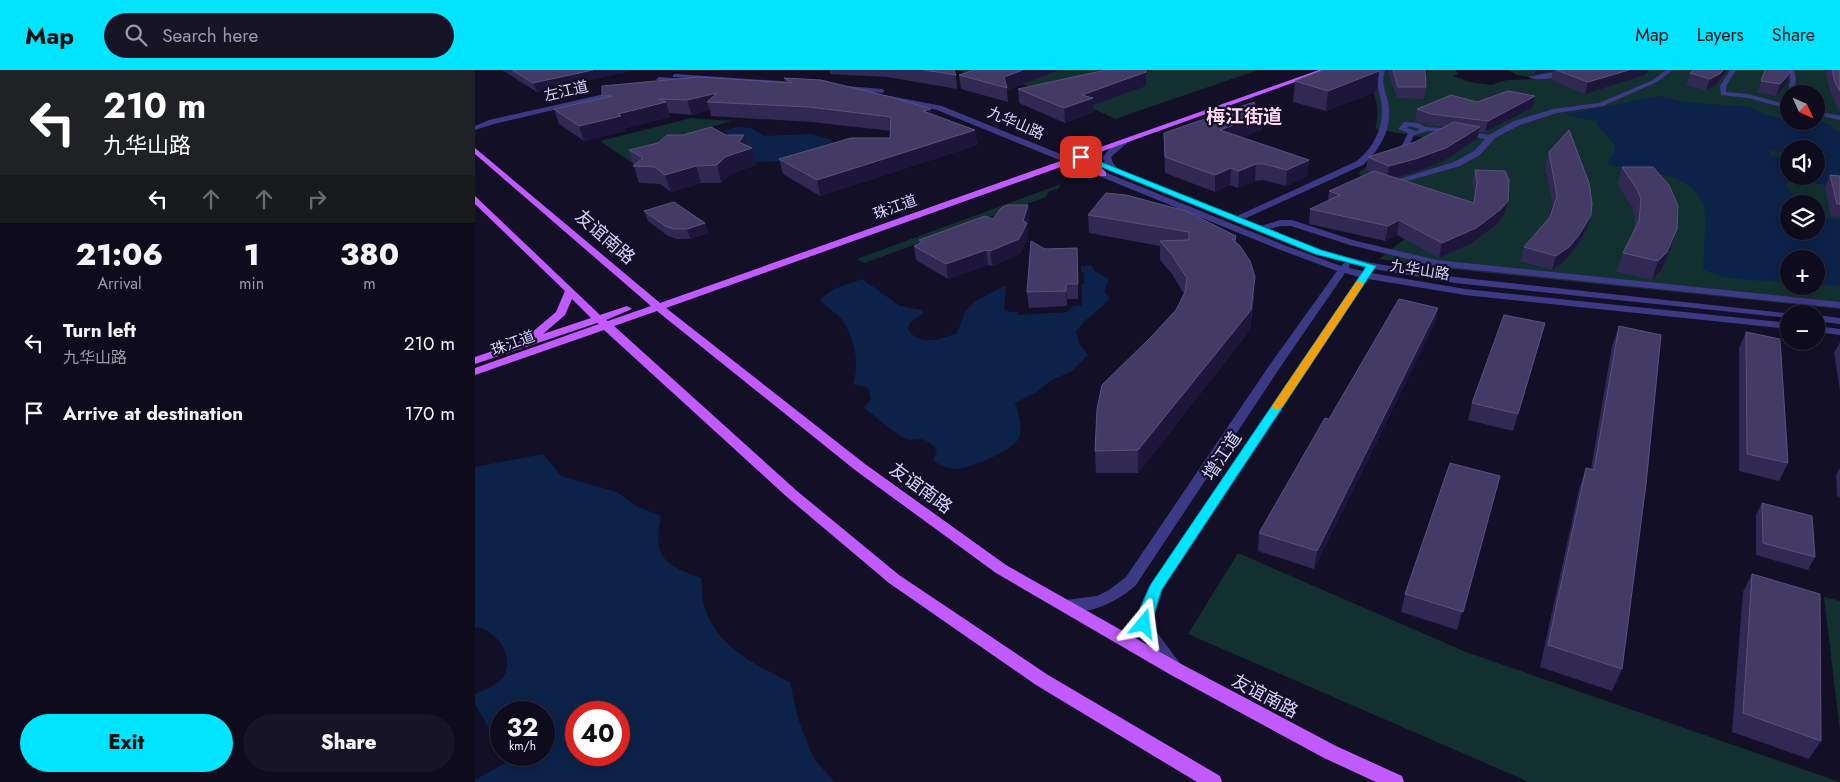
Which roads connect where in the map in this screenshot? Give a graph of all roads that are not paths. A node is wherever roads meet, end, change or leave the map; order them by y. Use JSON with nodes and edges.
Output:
{"nodes":[{"id":1,"x":690,"y":70,"type":"edge"},
{"id":2,"x":1306,"y":70,"type":"edge"},
{"id":3,"x":1325,"y":70,"type":"edge"},
{"id":4,"x":1382,"y":70,"type":"edge"},
{"id":5,"x":1572,"y":70,"type":"edge"},
{"id":6,"x":1670,"y":70,"type":"edge"},
{"id":7,"x":1733,"y":70,"type":"edge"},
{"id":8,"x":1791,"y":70,"type":"edge"},
{"id":9,"x":679,"y":73,"type":"edge"},
{"id":10,"x":1531,"y":77,"type":"dead end"},
{"id":11,"x":670,"y":78,"type":"junction"},
{"id":12,"x":655,"y":82,"type":"edge"},
{"id":13,"x":1792,"y":85,"type":"edge"},
{"id":14,"x":1780,"y":105,"type":"edge"},
{"id":15,"x":1825,"y":115,"type":"edge"},
{"id":16,"x":1840,"y":118,"type":"edge"},
{"id":17,"x":475,"y":119,"type":"edge"},
{"id":18,"x":1384,"y":126,"type":"junction"},
{"id":19,"x":1401,"y":127,"type":"junction"},
{"id":20,"x":475,"y":128,"type":"edge"},
{"id":21,"x":1426,"y":129,"type":"junction"},
{"id":22,"x":1412,"y":132,"type":"junction"},
{"id":23,"x":1111,"y":138,"type":"junction"},
{"id":24,"x":1491,"y":138,"type":"junction"},
{"id":25,"x":1124,"y":141,"type":"junction"},
{"id":26,"x":475,"y":150,"type":"edge"},
{"id":27,"x":1059,"y":157,"type":"junction"},
{"id":28,"x":1070,"y":157,"type":"junction"},
{"id":29,"x":1086,"y":157,"type":"junction"},
{"id":30,"x":1367,"y":158,"type":"junction"},
{"id":31,"x":1115,"y":170,"type":"junction"},
{"id":32,"x":1103,"y":174,"type":"junction"},
{"id":33,"x":1390,"y":183,"type":"edge"},
{"id":34,"x":475,"y":200,"type":"edge"},
{"id":35,"x":1237,"y":219,"type":"junction"},
{"id":36,"x":1260,"y":229,"type":"junction"},
{"id":37,"x":1346,"y":265,"type":"junction"},
{"id":38,"x":1368,"y":270,"type":"junction"},
{"id":39,"x":570,"y":291,"type":"junction"},
{"id":40,"x":655,"y":304,"type":"junction"},
{"id":41,"x":1840,"y":305,"type":"edge"},
{"id":42,"x":1780,"y":314,"type":"edge"},
{"id":43,"x":1825,"y":319,"type":"edge"},
{"id":44,"x":1840,"y":320,"type":"edge"},
{"id":45,"x":603,"y":322,"type":"junction"},
{"id":46,"x":1780,"y":325,"type":"edge"},
{"id":47,"x":1825,"y":330,"type":"edge"},
{"id":48,"x":1840,"y":332,"type":"edge"},
{"id":49,"x":516,"y":347,"type":"junction"},
{"id":50,"x":475,"y":361,"type":"edge"},
{"id":51,"x":475,"y":372,"type":"edge"},
{"id":52,"x":1063,"y":605,"type":"junction"},
{"id":53,"x":1177,"y":670,"type":"junction"},
{"id":54,"x":1213,"y":782,"type":"edge"},
{"id":55,"x":1395,"y":782,"type":"edge"}],
"edges":[{"from":1,"to":9,"type":"street"},
{"from":2,"to":23,"type":"main road","name":"珠江道"},
{"from":3,"to":25,"type":"main road","name":"珠江道"},
{"from":4,"to":18,"type":"street"},
{"from":5,"to":10,"type":"street"},
{"from":6,"to":24,"type":"street"},
{"from":7,"to":14,"type":"street"},
{"from":8,"to":13,"type":"street"},
{"from":9,"to":11,"type":"street"},
{"from":9,"to":11,"type":"street"},
{"from":11,"to":12,"type":"street"},
{"from":15,"to":16,"type":"street"},
{"from":17,"to":20,"type":"street","name":"左江道"},
{"from":18,"to":19,"type":"street"},
{"from":18,"to":30,"type":"street"},
{"from":19,"to":21,"type":"street"},
{"from":19,"to":22,"type":"street"},
{"from":21,"to":22,"type":"street"},
{"from":21,"to":24,"type":"street"},
{"from":22,"to":30,"type":"street"},
{"from":23,"to":28,"type":"main road","name":"珠江道"},
{"from":23,"to":29,"type":"main road"},
{"from":24,"to":33,"type":"street"},
{"from":25,"to":29,"type":"main road","name":"珠江道"},
{"from":25,"to":31,"type":"street"},
{"from":26,"to":40,"type":"main road","name":"友谊南路"},
{"from":27,"to":28,"type":"main road","name":"珠江道"},
{"from":27,"to":28,"type":"street","name":"九华山路"},
{"from":27,"to":40,"type":"main road","name":"珠江道"},
{"from":28,"to":29,"type":"main road","name":"珠江道"},
{"from":28,"to":32,"type":"street","name":"九华山路"},
{"from":28,"to":40,"type":"main road","name":"珠江道"},
{"from":29,"to":31,"type":"street","name":"九华山路"},
{"from":29,"to":32,"type":"main road"},
{"from":30,"to":35,"type":"street"},
{"from":31,"to":35,"type":"street","name":"九华山路"},
{"from":32,"to":37,"type":"street","name":"九华山路"},
{"from":34,"to":39,"type":"main road"},
{"from":35,"to":36,"type":"street","name":"九华山路"},
{"from":36,"to":37,"type":"street","name":"九华山路"},
{"from":36,"to":41,"type":"street"},
{"from":37,"to":38,"type":"street","name":"九华山路"},
{"from":37,"to":52,"type":"street","name":"增江道"},
{"from":38,"to":42,"type":"street","name":"九华山路"},
{"from":38,"to":46,"type":"street","name":"九华山路"},
{"from":38,"to":53,"type":"street","name":"增江道"},
{"from":39,"to":45,"type":"main road"},
{"from":39,"to":49,"type":"main road"},
{"from":40,"to":45,"type":"main road","name":"珠江道"},
{"from":40,"to":52,"type":"main road","name":"友谊南路"},
{"from":43,"to":44,"type":"street"},
{"from":45,"to":49,"type":"main road","name":"珠江道"},
{"from":45,"to":51,"type":"main road","name":"珠江道"},
{"from":45,"to":54,"type":"main road"},
{"from":47,"to":48,"type":"street"},
{"from":49,"to":50,"type":"main road","name":"珠江道"},
{"from":52,"to":53,"type":"main road","name":"友谊南路"},
{"from":53,"to":55,"type":"main road","name":"友谊南路"}]}
